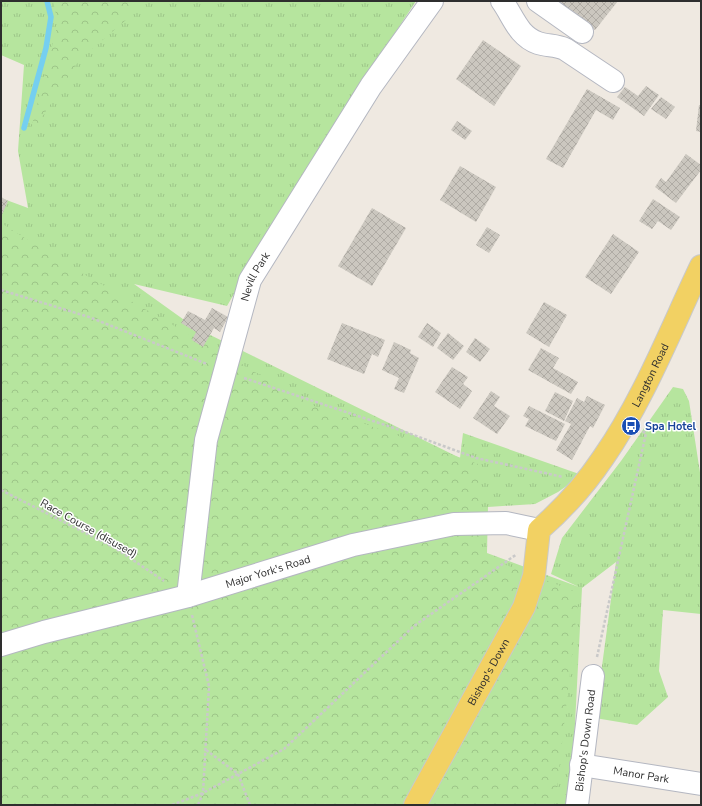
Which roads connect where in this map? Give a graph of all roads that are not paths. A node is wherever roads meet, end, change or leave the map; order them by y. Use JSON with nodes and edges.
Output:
{"nodes":[{"id":1,"x":432,"y":1,"type":"edge"},
{"id":2,"x":502,"y":1,"type":"edge"},
{"id":3,"x":538,"y":1,"type":"edge"},
{"id":4,"x":582,"y":32,"type":"dead end"},
{"id":5,"x":613,"y":81,"type":"dead end"},
{"id":6,"x":701,"y":266,"type":"edge"},
{"id":7,"x":539,"y":530,"type":"junction"},
{"id":8,"x":188,"y":596,"type":"junction"},
{"id":9,"x":1,"y":645,"type":"edge"},
{"id":10,"x":593,"y":676,"type":"road end"},
{"id":11,"x":581,"y":765,"type":"junction"},
{"id":12,"x":701,"y":784,"type":"edge"},
{"id":13,"x":415,"y":805,"type":"edge"},
{"id":14,"x":577,"y":805,"type":"edge"}],
"edges":[{"from":1,"to":8,"type":"street","name":"Nevill Park"},
{"from":2,"to":5,"type":"street"},
{"from":3,"to":4,"type":"street"},
{"from":6,"to":7,"type":"main road","name":"Langton Road"},
{"from":7,"to":8,"type":"street","name":"Major York's Road"},
{"from":7,"to":13,"type":"main road","name":"Bishop's Down"},
{"from":8,"to":9,"type":"street","name":"Major York's Road"},
{"from":10,"to":11,"type":"street","name":"Bishop's Down Road"},
{"from":11,"to":12,"type":"street","name":"Manor Park"},
{"from":11,"to":14,"type":"street","name":"Bishop's Down Road"}]}
